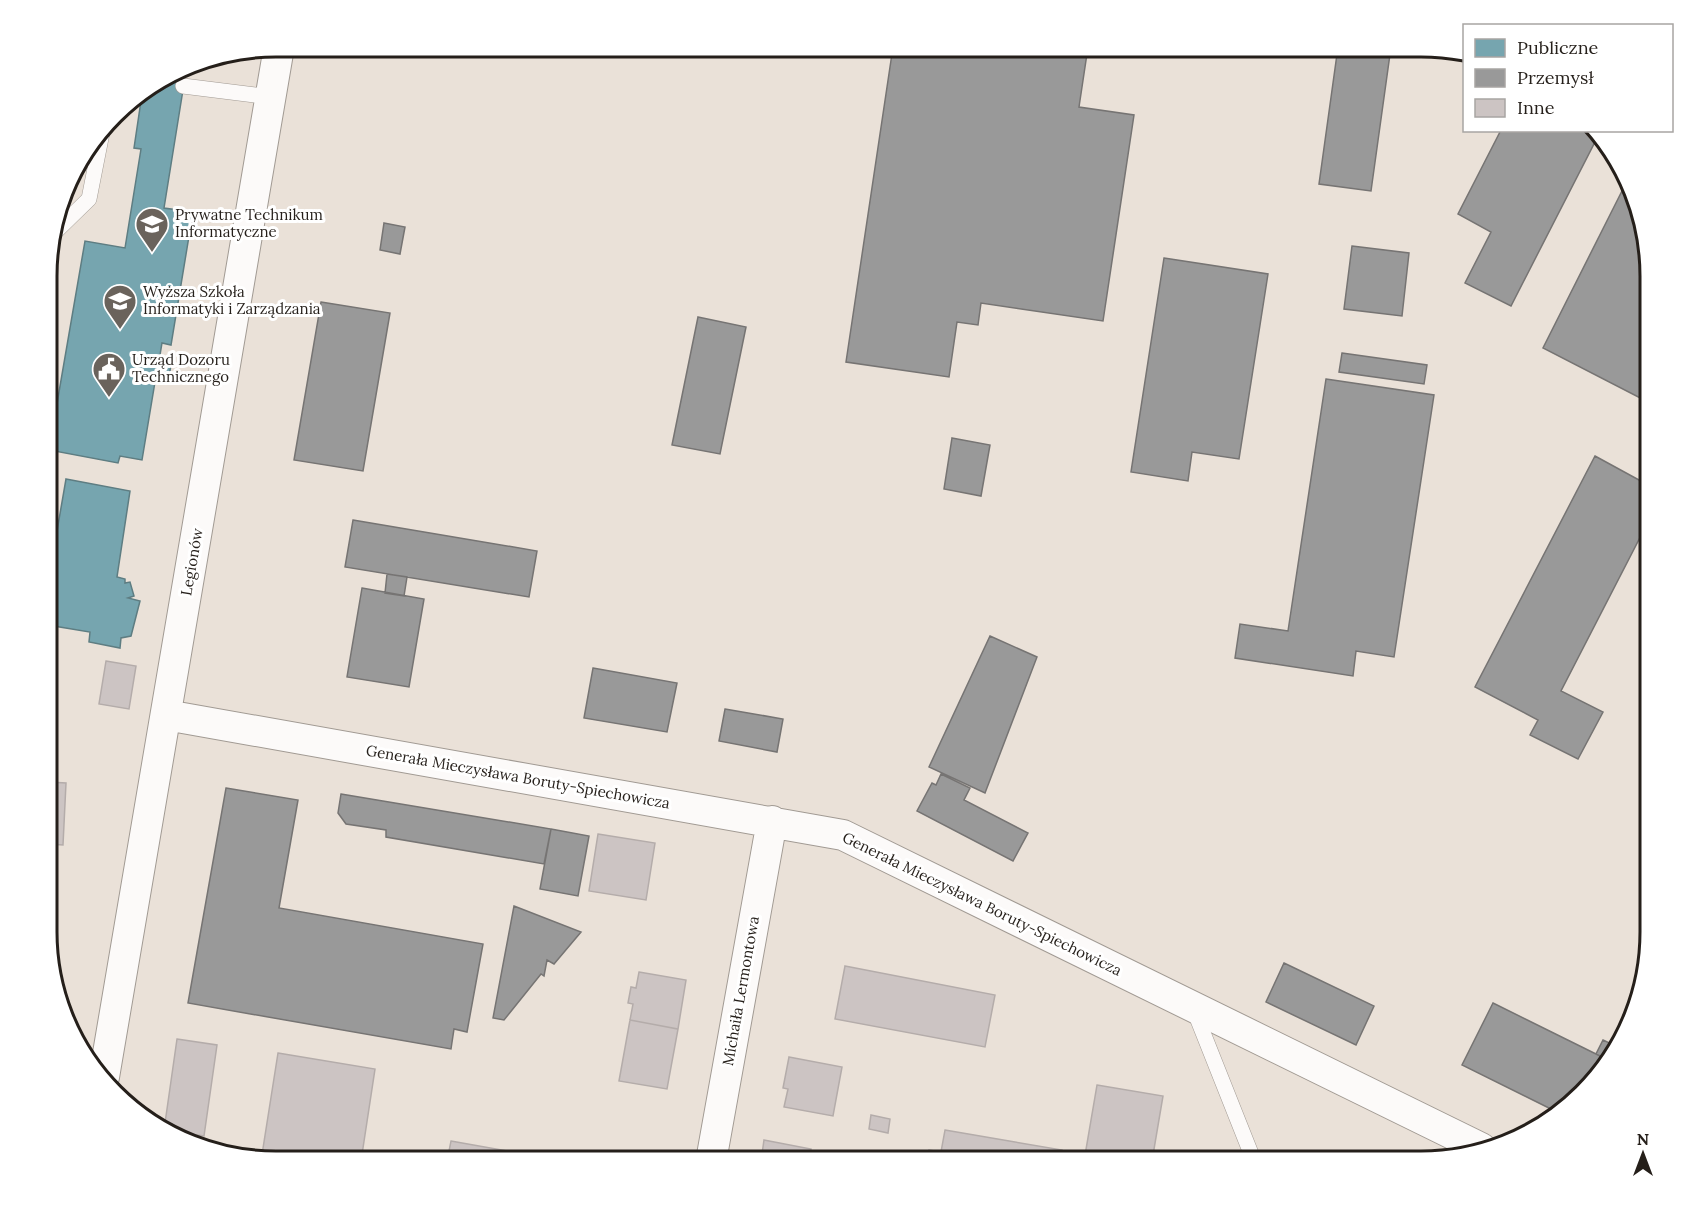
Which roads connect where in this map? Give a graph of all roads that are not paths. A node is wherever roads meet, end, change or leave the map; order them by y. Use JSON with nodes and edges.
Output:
{"nodes":[{"id":1,"x":277,"y":57,"type":"edge"},
{"id":2,"x":183,"y":86,"type":"dead end"},
{"id":3,"x":271,"y":97,"type":"junction"},
{"id":4,"x":99,"y":147,"type":"edge"},
{"id":5,"x":63,"y":224,"type":"edge"},
{"id":6,"x":166,"y":715,"type":"junction"},
{"id":7,"x":772,"y":821,"type":"junction"},
{"id":8,"x":1193,"y":1007,"type":"junction"},
{"id":9,"x":105,"y":1069,"type":"edge"},
{"id":10,"x":1474,"y":1145,"type":"edge"},
{"id":11,"x":713,"y":1151,"type":"edge"},
{"id":12,"x":1250,"y":1151,"type":"edge"}],
"edges":[{"from":1,"to":3,"type":"street","name":"Legionów"},
{"from":2,"to":3,"type":"lane"},
{"from":3,"to":6,"type":"street","name":"Legionów"},
{"from":4,"to":5,"type":"lane"},
{"from":6,"to":7,"type":"street","name":"Generała Mieczysława Boruty-Spiechowicza"},
{"from":6,"to":9,"type":"street","name":"Legionów"},
{"from":7,"to":8,"type":"street","name":"Generała Mieczysława Boruty-Spiechowicza"},
{"from":7,"to":11,"type":"street","name":"Michaiła Lermontowa"},
{"from":8,"to":10,"type":"street","name":"Generała Mieczysława Boruty-Spiechowicza"},
{"from":8,"to":12,"type":"lane"}]}
